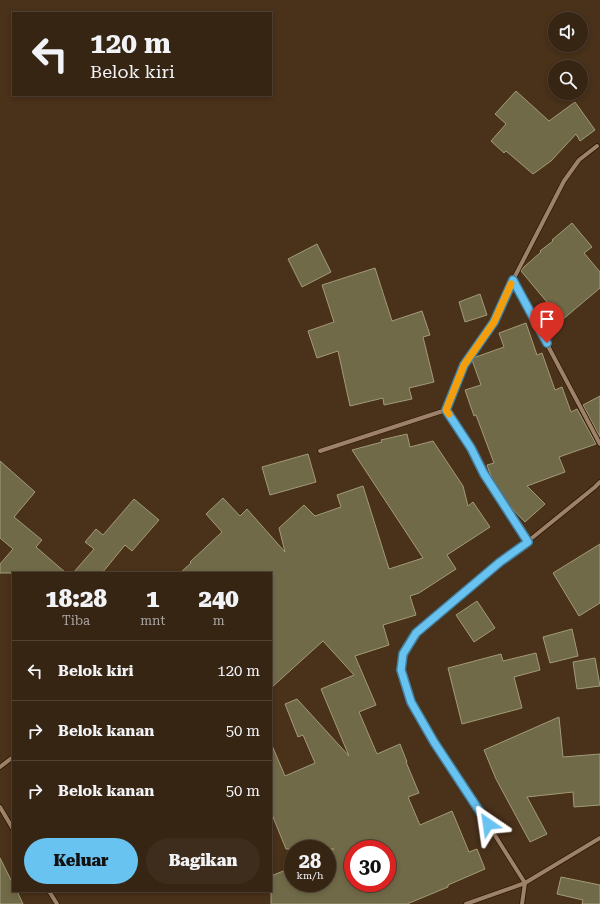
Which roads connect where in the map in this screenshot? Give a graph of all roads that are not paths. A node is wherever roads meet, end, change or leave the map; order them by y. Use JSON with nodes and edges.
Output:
{"nodes":[{"id":1,"x":598,"y":146,"type":"dead end"},
{"id":2,"x":513,"y":280,"type":"junction"},
{"id":3,"x":446,"y":410,"type":"junction"},
{"id":4,"x":600,"y":444,"type":"edge"},
{"id":5,"x":320,"y":451,"type":"dead end"},
{"id":6,"x":600,"y":482,"type":"edge"},
{"id":7,"x":528,"y":542,"type":"junction"},
{"id":8,"x":12,"y":758,"type":"edge"},
{"id":9,"x":0,"y":767,"type":"edge"},
{"id":10,"x":0,"y":807,"type":"edge"},
{"id":11,"x":12,"y":827,"type":"edge"},
{"id":12,"x":600,"y":838,"type":"edge"},
{"id":13,"x":525,"y":883,"type":"junction"},
{"id":14,"x":50,"y":892,"type":"edge"},
{"id":15,"x":57,"y":904,"type":"edge"},
{"id":16,"x":466,"y":904,"type":"edge"},
{"id":17,"x":522,"y":904,"type":"edge"}],
"edges":[{"from":1,"to":2,"type":"street"},
{"from":2,"to":3,"type":"street"},
{"from":2,"to":4,"type":"street"},
{"from":3,"to":5,"type":"street"},
{"from":3,"to":7,"type":"street"},
{"from":6,"to":7,"type":"street"},
{"from":7,"to":13,"type":"street"},
{"from":8,"to":9,"type":"street"},
{"from":10,"to":11,"type":"street"},
{"from":12,"to":13,"type":"street"},
{"from":13,"to":16,"type":"street"},
{"from":13,"to":17,"type":"street"},
{"from":14,"to":15,"type":"street"}]}
